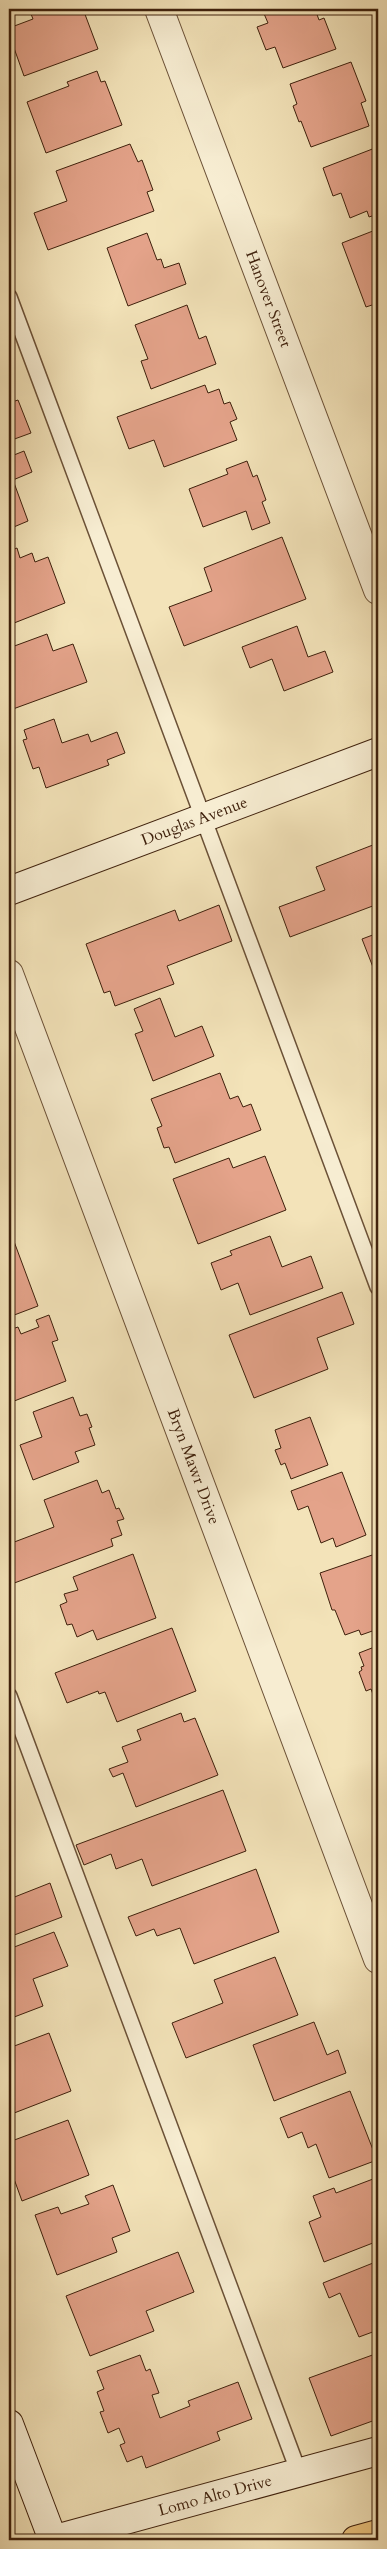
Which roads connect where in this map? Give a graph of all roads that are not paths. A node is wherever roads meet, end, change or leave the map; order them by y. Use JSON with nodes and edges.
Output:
{"nodes":[{"id":1,"x":159,"y":9,"type":"edge"},
{"id":2,"x":9,"y":297,"type":"edge"},
{"id":3,"x":378,"y":590,"type":"edge"},
{"id":4,"x":378,"y":752,"type":"edge"},
{"id":5,"x":204,"y":818,"type":"junction"},
{"id":6,"x":9,"y":891,"type":"edge"},
{"id":7,"x":9,"y":974,"type":"edge"},
{"id":8,"x":378,"y":1287,"type":"edge"},
{"id":9,"x":9,"y":1696,"type":"edge"},
{"id":10,"x":378,"y":1960,"type":"edge"},
{"id":11,"x":9,"y":2424,"type":"edge"},
{"id":12,"x":378,"y":2451,"type":"edge"},
{"id":13,"x":299,"y":2473,"type":"junction"},
{"id":14,"x":378,"y":2534,"type":"edge"},
{"id":15,"x":52,"y":2540,"type":"edge"},
{"id":16,"x":356,"y":2540,"type":"edge"}],
"edges":[{"from":1,"to":3,"type":"street","name":"Hanover Street"},
{"from":2,"to":5,"type":"lane"},
{"from":4,"to":5,"type":"street","name":"Douglas Avenue"},
{"from":5,"to":6,"type":"street","name":"Douglas Avenue"},
{"from":5,"to":8,"type":"lane"},
{"from":7,"to":10,"type":"street","name":"Bryn Mawr Drive"},
{"from":9,"to":13,"type":"lane"},
{"from":11,"to":15,"type":"street"},
{"from":12,"to":13,"type":"street","name":"Lomo Alto Drive"},
{"from":13,"to":15,"type":"street","name":"Lomo Alto Drive"},
{"from":14,"to":16,"type":"highway"}]}
